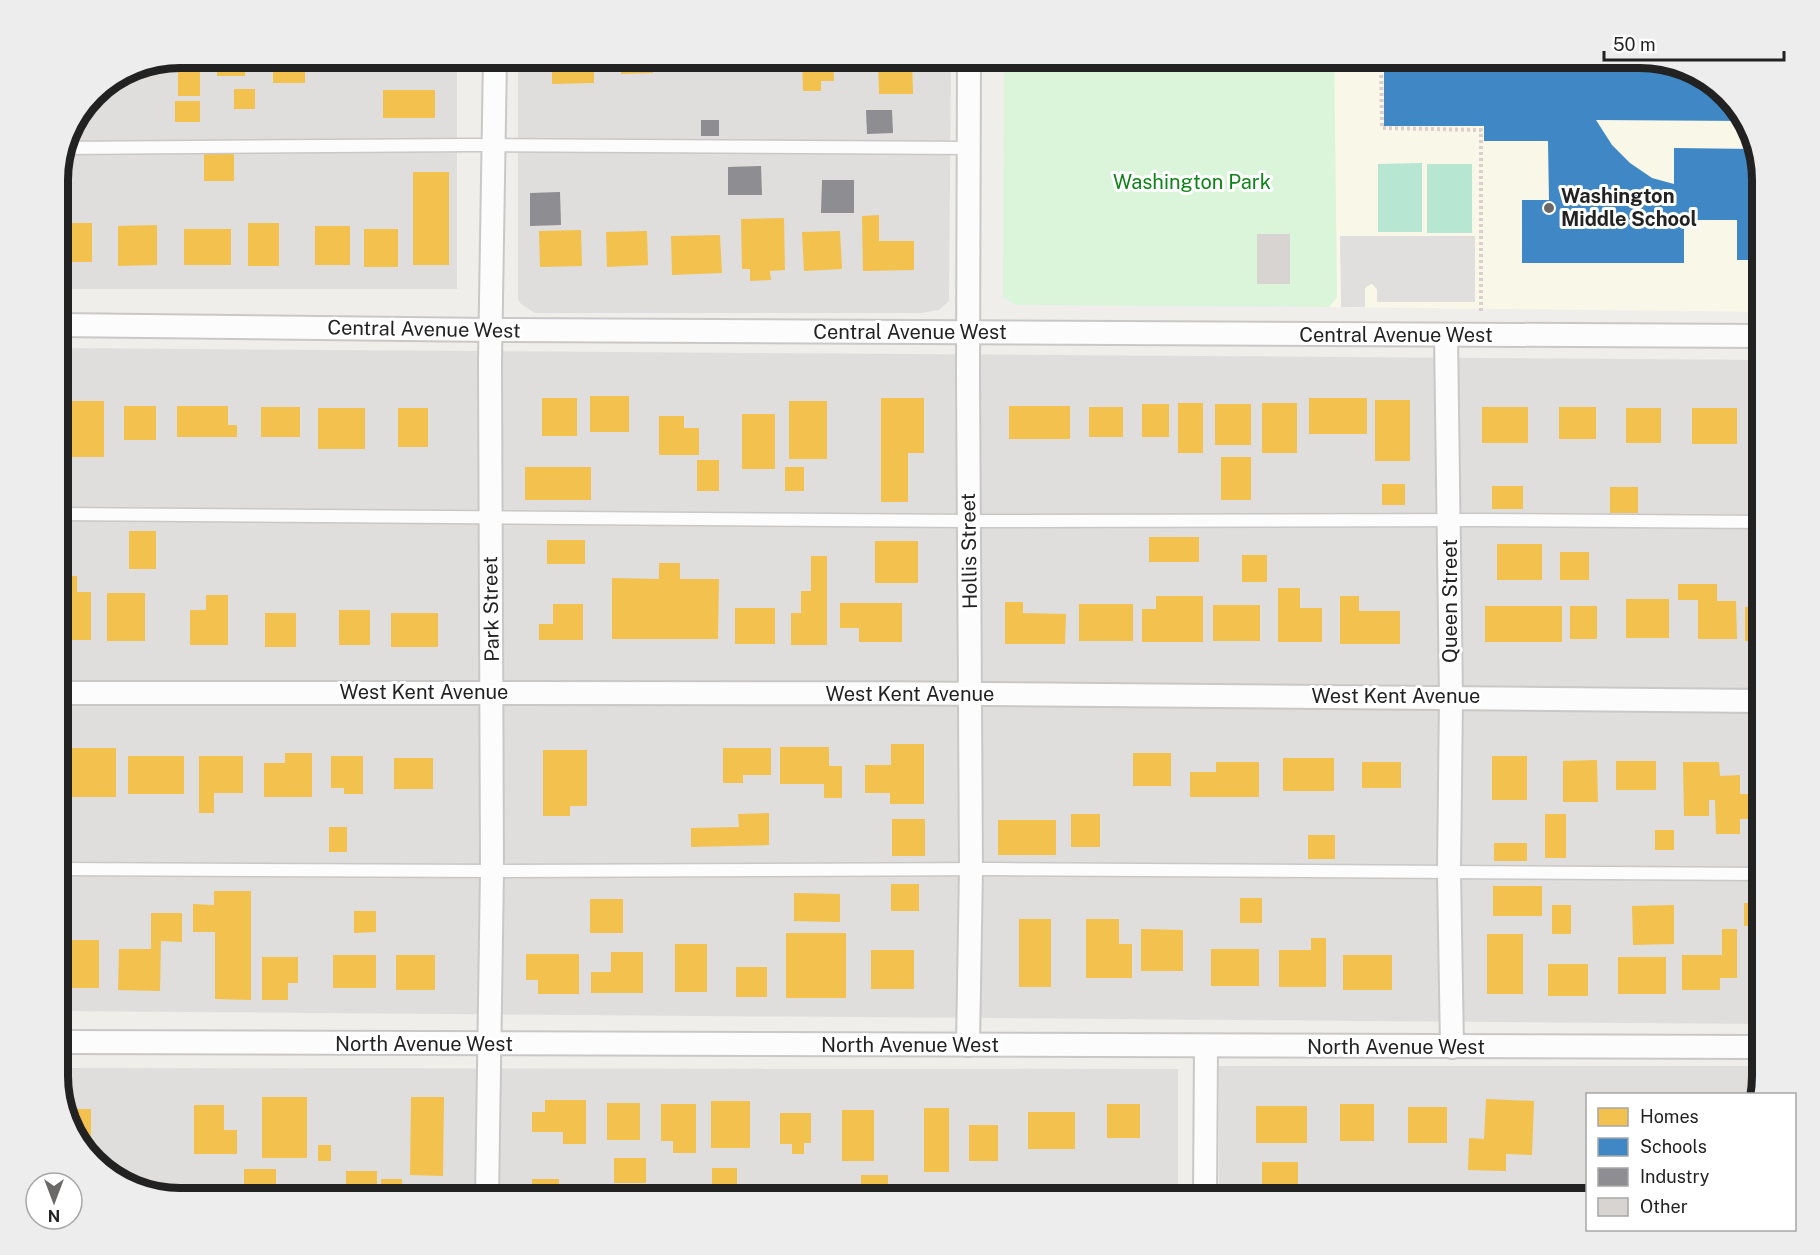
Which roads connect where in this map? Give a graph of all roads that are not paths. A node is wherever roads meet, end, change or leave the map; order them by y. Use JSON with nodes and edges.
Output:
{"nodes":[{"id":1,"x":495,"y":68,"type":"edge"},
{"id":2,"x":969,"y":68,"type":"edge"},
{"id":3,"x":494,"y":145,"type":"junction"},
{"id":4,"x":72,"y":148,"type":"edge"},
{"id":5,"x":970,"y":148,"type":"junction"},
{"id":6,"x":68,"y":325,"type":"edge"},
{"id":7,"x":491,"y":330,"type":"junction"},
{"id":8,"x":969,"y":332,"type":"junction"},
{"id":9,"x":1446,"y":336,"type":"junction"},
{"id":10,"x":1752,"y":336,"type":"edge"},
{"id":11,"x":68,"y":514,"type":"edge"},
{"id":12,"x":490,"y":518,"type":"junction"},
{"id":13,"x":1449,"y":520,"type":"junction"},
{"id":14,"x":969,"y":521,"type":"junction"},
{"id":15,"x":1752,"y":522,"type":"edge"},
{"id":16,"x":491,"y":691,"type":"junction"},
{"id":17,"x":68,"y":693,"type":"edge"},
{"id":18,"x":971,"y":695,"type":"junction"},
{"id":19,"x":1451,"y":697,"type":"junction"},
{"id":20,"x":1752,"y":701,"type":"edge"},
{"id":21,"x":972,"y":868,"type":"junction"},
{"id":22,"x":68,"y":869,"type":"edge"},
{"id":23,"x":492,"y":871,"type":"junction"},
{"id":24,"x":1449,"y":872,"type":"junction"},
{"id":25,"x":1752,"y":874,"type":"edge"},
{"id":26,"x":68,"y":1042,"type":"edge"},
{"id":27,"x":489,"y":1045,"type":"junction"},
{"id":28,"x":968,"y":1045,"type":"junction"},
{"id":29,"x":1206,"y":1046,"type":"junction"},
{"id":30,"x":1452,"y":1047,"type":"junction"},
{"id":31,"x":1752,"y":1047,"type":"edge"},
{"id":32,"x":487,"y":1188,"type":"edge"},
{"id":33,"x":1204,"y":1188,"type":"edge"}],
"edges":[{"from":1,"to":3,"type":"street","name":"Park Street"},
{"from":2,"to":5,"type":"street","name":"Hollis Street"},
{"from":3,"to":4,"type":"lane"},
{"from":3,"to":5,"type":"lane"},
{"from":3,"to":7,"type":"street","name":"Park Street"},
{"from":5,"to":8,"type":"street","name":"Hollis Street"},
{"from":6,"to":7,"type":"street","name":"Central Avenue West"},
{"from":7,"to":8,"type":"street","name":"Central Avenue West"},
{"from":7,"to":12,"type":"street","name":"Park Street"},
{"from":8,"to":9,"type":"street","name":"Central Avenue West"},
{"from":8,"to":14,"type":"street","name":"Hollis Street"},
{"from":9,"to":10,"type":"street","name":"Central Avenue West"},
{"from":9,"to":13,"type":"street","name":"Queen Street"},
{"from":11,"to":12,"type":"lane"},
{"from":12,"to":14,"type":"lane"},
{"from":12,"to":16,"type":"street","name":"Park Street"},
{"from":13,"to":14,"type":"lane"},
{"from":13,"to":15,"type":"lane"},
{"from":13,"to":19,"type":"street","name":"Queen Street"},
{"from":14,"to":18,"type":"street","name":"Hollis Street"},
{"from":16,"to":17,"type":"street","name":"West Kent Avenue"},
{"from":16,"to":18,"type":"street","name":"West Kent Avenue"},
{"from":16,"to":23,"type":"street","name":"Park Street"},
{"from":18,"to":19,"type":"street","name":"West Kent Avenue"},
{"from":18,"to":21,"type":"street","name":"Hollis Street"},
{"from":19,"to":20,"type":"street","name":"West Kent Avenue"},
{"from":19,"to":24,"type":"street","name":"Queen Street"},
{"from":21,"to":23,"type":"lane"},
{"from":21,"to":24,"type":"lane"},
{"from":21,"to":28,"type":"street","name":"Hollis Street"},
{"from":22,"to":23,"type":"lane"},
{"from":23,"to":27,"type":"street","name":"Park Street"},
{"from":24,"to":25,"type":"lane"},
{"from":24,"to":30,"type":"street","name":"Queen Street"},
{"from":26,"to":27,"type":"street","name":"North Avenue West"},
{"from":27,"to":28,"type":"street","name":"North Avenue West"},
{"from":27,"to":32,"type":"street","name":"Park Street"},
{"from":28,"to":29,"type":"street","name":"North Avenue West"},
{"from":29,"to":30,"type":"street","name":"North Avenue West"},
{"from":29,"to":33,"type":"street"},
{"from":30,"to":31,"type":"street","name":"North Avenue West"}]}
